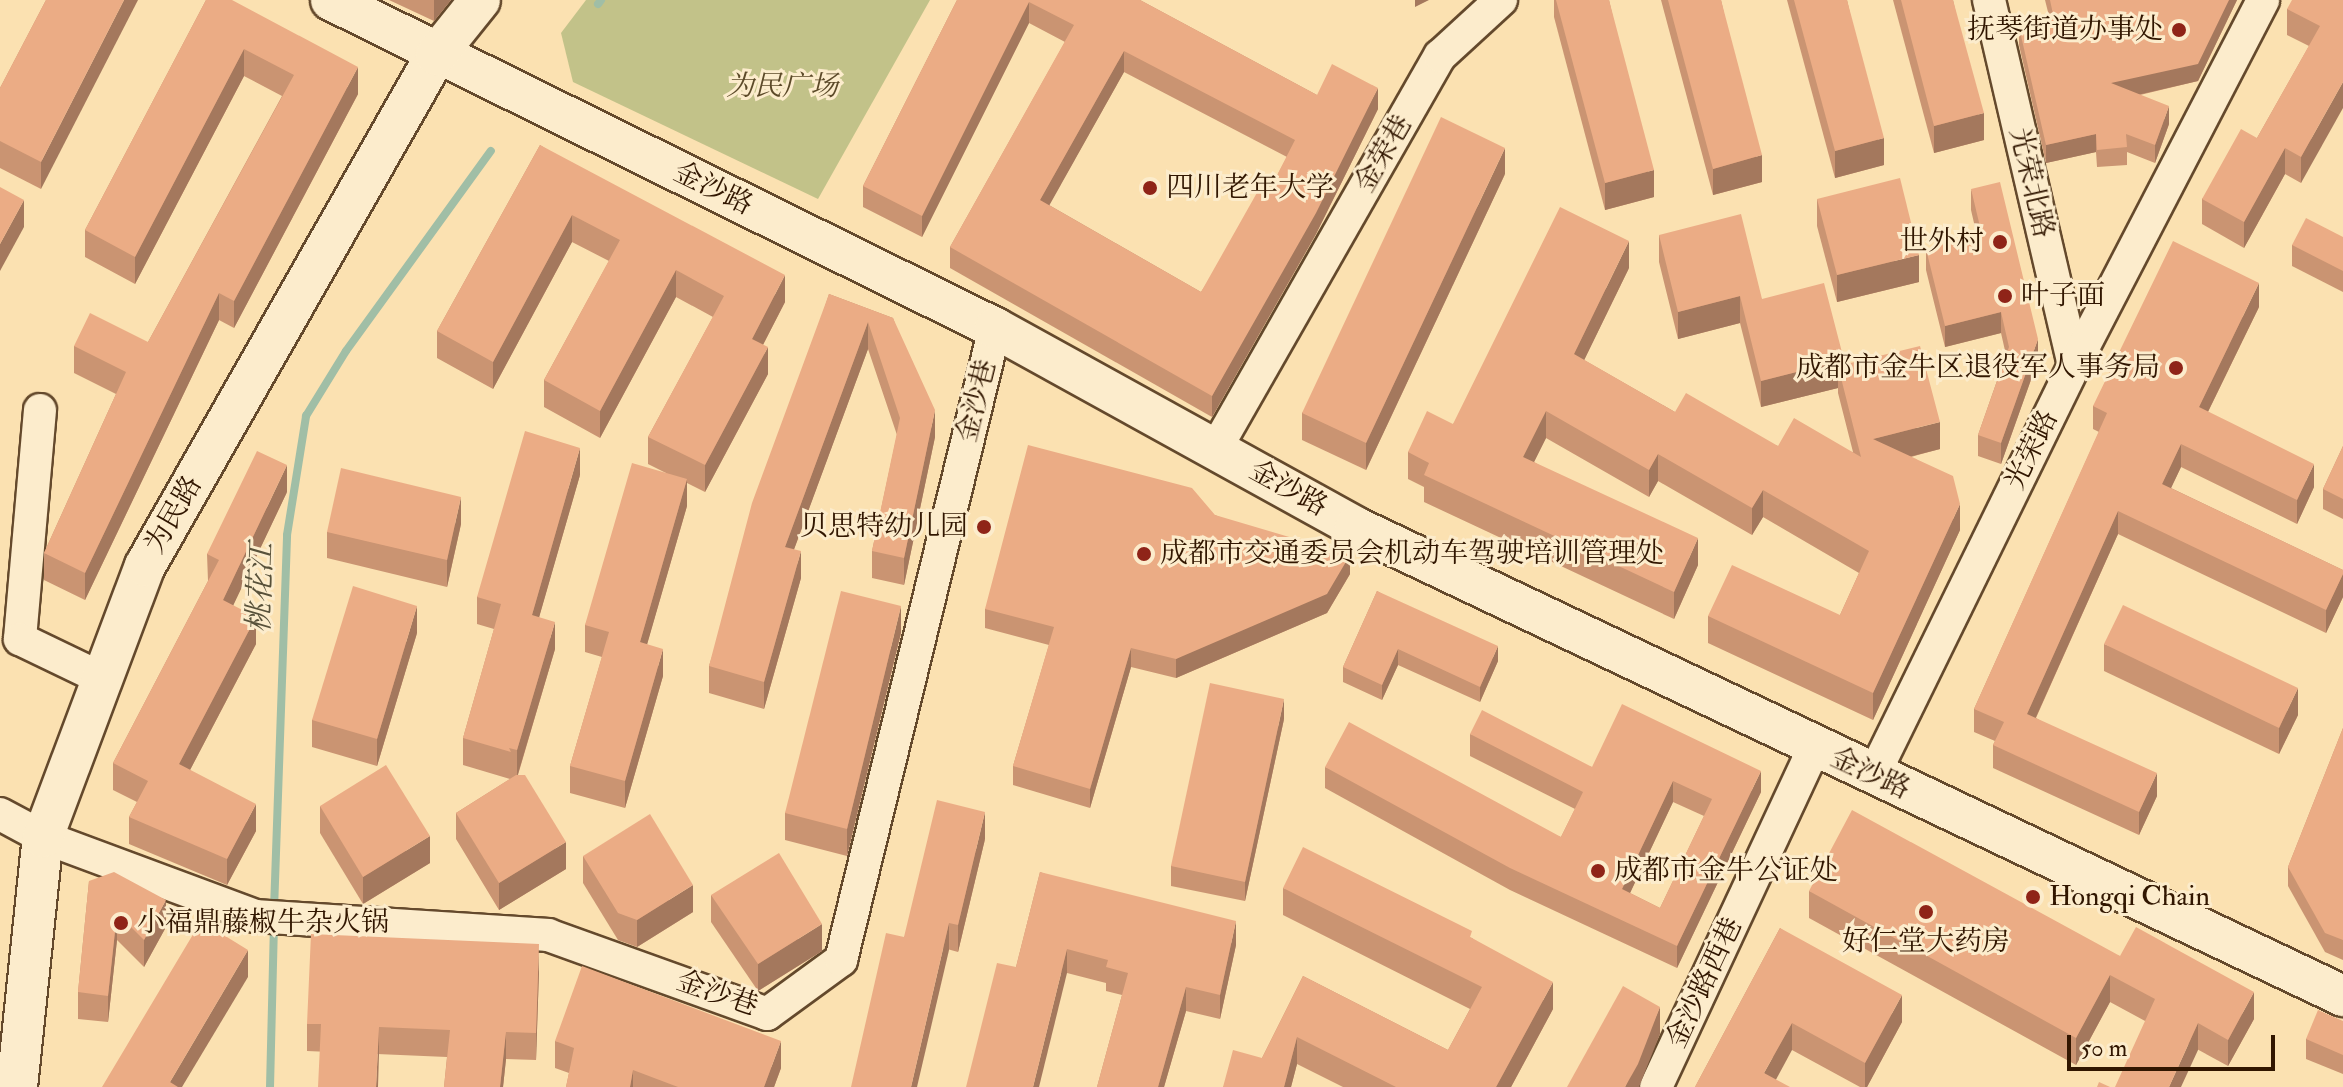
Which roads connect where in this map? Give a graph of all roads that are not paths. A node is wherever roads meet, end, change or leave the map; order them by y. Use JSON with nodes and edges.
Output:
{"nodes":[{"id":1,"x":331,"y":0,"type":"edge"},
{"id":2,"x":480,"y":0,"type":"edge"},
{"id":3,"x":1501,"y":0,"type":"edge"},
{"id":4,"x":1989,"y":0,"type":"edge"},
{"id":5,"x":2263,"y":0,"type":"edge"},
{"id":6,"x":436,"y":55,"type":"junction"},
{"id":7,"x":995,"y":328,"type":"junction"},
{"id":8,"x":2074,"y":365,"type":"junction"},
{"id":9,"x":40,"y":410,"type":"dead end"},
{"id":10,"x":1215,"y":450,"type":"junction"},
{"id":11,"x":103,"y":679,"type":"junction"},
{"id":12,"x":1814,"y":748,"type":"junction"},
{"id":13,"x":1873,"y":776,"type":"junction"},
{"id":14,"x":0,"y":814,"type":"edge"},
{"id":15,"x":43,"y":837,"type":"junction"},
{"id":16,"x":2343,"y":996,"type":"edge"},
{"id":17,"x":17,"y":1087,"type":"edge"},
{"id":18,"x":1656,"y":1087,"type":"edge"}],
"edges":[{"from":1,"to":6,"type":"street","name":"金沙路"},
{"from":2,"to":6,"type":"street","name":"为民路"},
{"from":3,"to":10,"type":"street","name":"金荣巷"},
{"from":4,"to":8,"type":"street","name":"光荣北路"},
{"from":5,"to":8,"type":"street","name":"光荣路"},
{"from":6,"to":7,"type":"street","name":"金沙路"},
{"from":6,"to":11,"type":"street","name":"为民路"},
{"from":7,"to":10,"type":"street","name":"金沙路"},
{"from":7,"to":15,"type":"street","name":"金沙巷"},
{"from":8,"to":13,"type":"street","name":"光荣路"},
{"from":9,"to":11,"type":"street"},
{"from":10,"to":12,"type":"street","name":"金沙路"},
{"from":11,"to":15,"type":"street","name":"为民路"},
{"from":12,"to":13,"type":"street","name":"金沙路"},
{"from":12,"to":18,"type":"street","name":"金沙路西巷"},
{"from":13,"to":16,"type":"street","name":"金沙路"},
{"from":14,"to":15,"type":"street","name":"金沙巷"},
{"from":15,"to":17,"type":"street","name":"为民路"}]}
